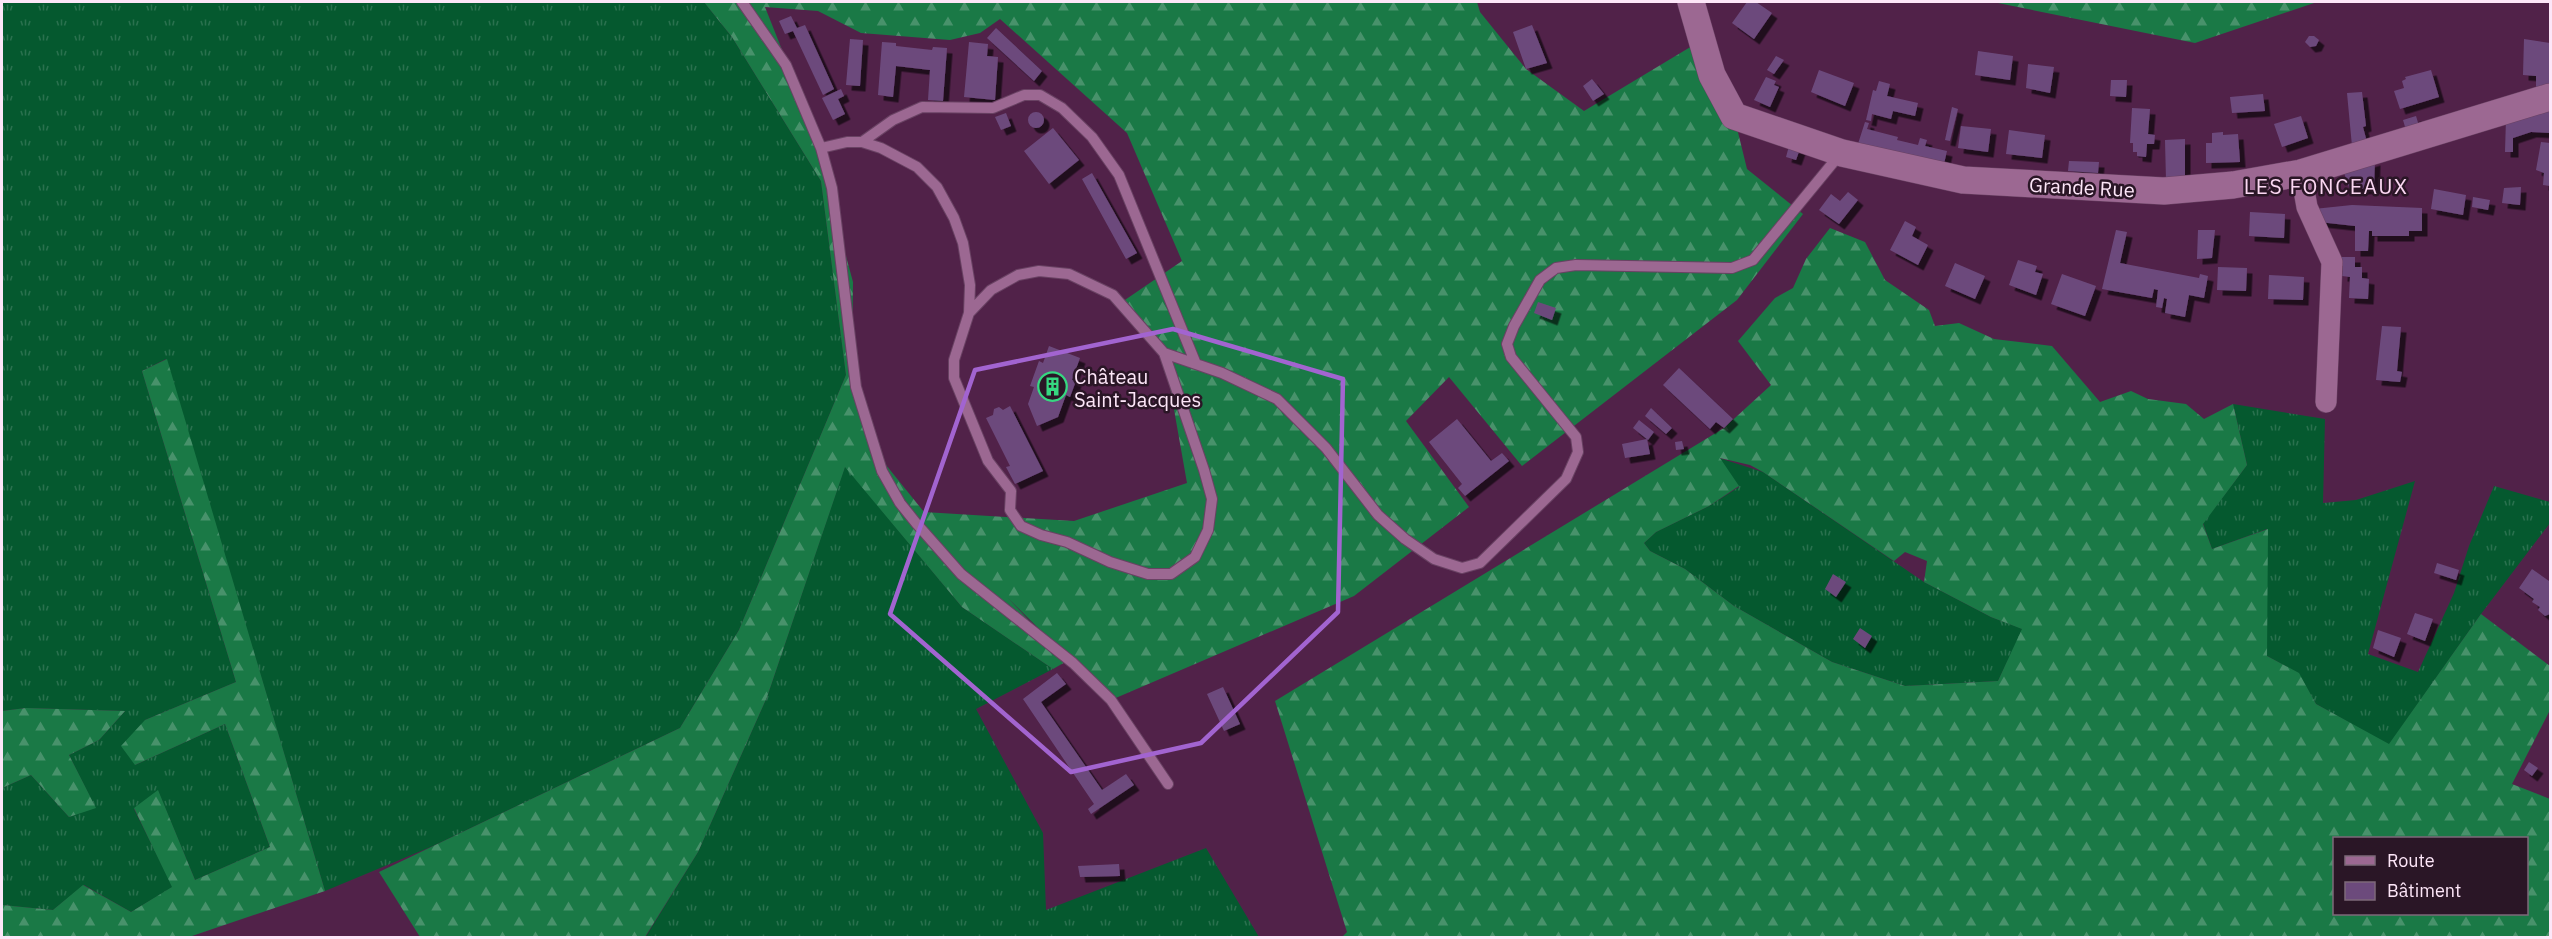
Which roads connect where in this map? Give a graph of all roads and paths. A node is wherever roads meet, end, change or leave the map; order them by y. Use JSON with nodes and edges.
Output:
{"nodes":[{"id":1,"x":742,"y":2,"type":"edge"},
{"id":2,"x":1690,"y":2,"type":"edge"},
{"id":3,"x":2550,"y":97,"type":"edge"},
{"id":4,"x":862,"y":142,"type":"junction"},
{"id":5,"x":821,"y":148,"type":"junction"},
{"id":6,"x":1842,"y":153,"type":"junction"},
{"id":7,"x":2301,"y":173,"type":"junction"},
{"id":8,"x":969,"y":313,"type":"junction"},
{"id":9,"x":1164,"y":353,"type":"junction"},
{"id":10,"x":1196,"y":364,"type":"junction"},
{"id":11,"x":2326,"y":402,"type":"dead end"},
{"id":12,"x":1168,"y":784,"type":"dead end"}],
"edges":[{"from":1,"to":5,"type":"lane"},
{"from":2,"to":6,"type":"street","name":"Grande Rue"},
{"from":3,"to":7,"type":"street","name":"Grande Rue"},
{"from":4,"to":5,"type":"lane"},
{"from":4,"to":8,"type":"lane"},
{"from":4,"to":10,"type":"lane"},
{"from":5,"to":12,"type":"lane"},
{"from":6,"to":7,"type":"street","name":"Grande Rue"},
{"from":6,"to":10,"type":"lane"},
{"from":7,"to":11,"type":"street"},
{"from":8,"to":9,"type":"lane"},
{"from":8,"to":9,"type":"lane"},
{"from":9,"to":10,"type":"lane"}]}
